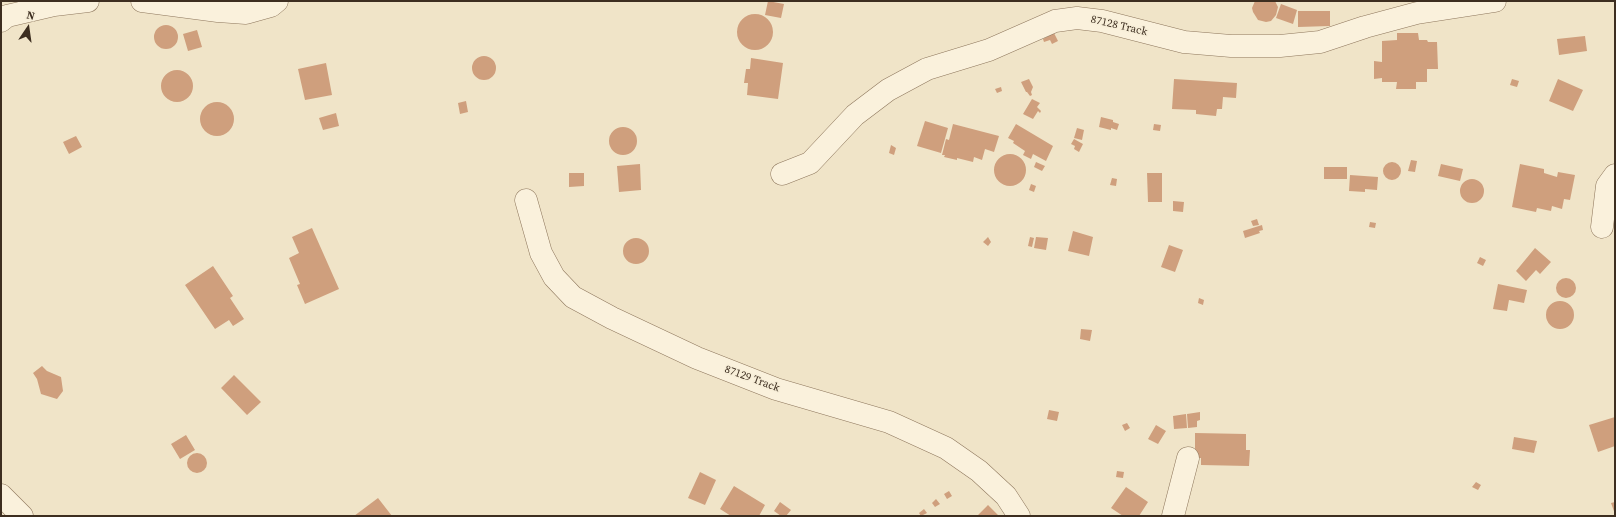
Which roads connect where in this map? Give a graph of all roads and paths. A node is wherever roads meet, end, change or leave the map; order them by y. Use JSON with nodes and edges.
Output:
{"nodes":[{"id":1,"x":88,"y":1,"type":"edge"},
{"id":2,"x":142,"y":1,"type":"edge"},
{"id":3,"x":277,"y":1,"type":"edge"},
{"id":4,"x":1495,"y":1,"type":"edge"},
{"id":5,"x":1,"y":21,"type":"edge"},
{"id":6,"x":782,"y":174,"type":"dead end"},
{"id":7,"x":1615,"y":175,"type":"edge"},
{"id":8,"x":526,"y":200,"type":"dead end"},
{"id":9,"x":1602,"y":227,"type":"dead end"},
{"id":10,"x":1188,"y":458,"type":"dead end"},
{"id":11,"x":1,"y":495,"type":"edge"},
{"id":12,"x":22,"y":516,"type":"edge"},
{"id":13,"x":1019,"y":516,"type":"edge"},
{"id":14,"x":1174,"y":516,"type":"edge"}],
"edges":[{"from":1,"to":5,"type":"street"},
{"from":2,"to":3,"type":"street"},
{"from":4,"to":6,"type":"street","name":"87128 Track"},
{"from":7,"to":9,"type":"street"},
{"from":8,"to":13,"type":"street","name":"87129 Track"},
{"from":10,"to":14,"type":"street"},
{"from":11,"to":12,"type":"street"}]}
